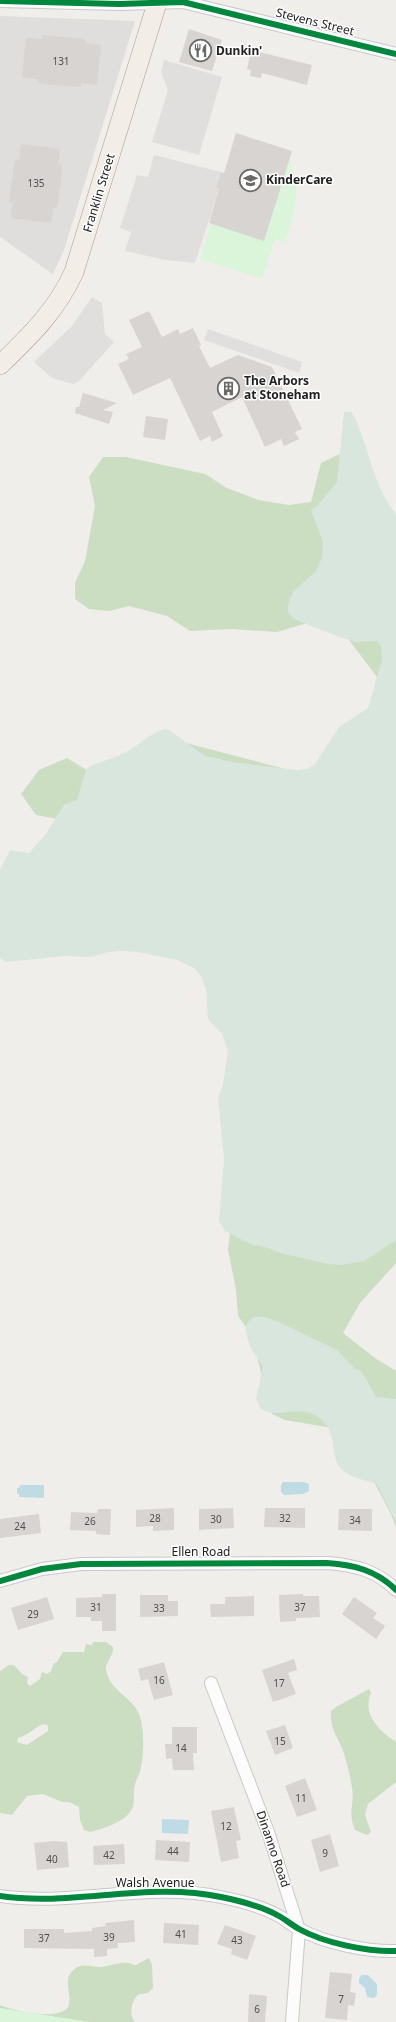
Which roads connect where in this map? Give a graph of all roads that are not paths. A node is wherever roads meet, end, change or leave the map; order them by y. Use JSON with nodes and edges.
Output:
{"nodes":[{"id":1,"x":0,"y":1,"type":"edge"},
{"id":2,"x":158,"y":1,"type":"edge"},
{"id":3,"x":396,"y":54,"type":"edge"},
{"id":4,"x":0,"y":365,"type":"edge"},
{"id":5,"x":0,"y":1580,"type":"edge"},
{"id":6,"x":396,"y":1590,"type":"edge"},
{"id":7,"x":211,"y":1683,"type":"dead end"},
{"id":8,"x":0,"y":1896,"type":"edge"},
{"id":9,"x":299,"y":1930,"type":"junction"},
{"id":10,"x":396,"y":1950,"type":"edge"},
{"id":11,"x":292,"y":2022,"type":"edge"}],
"edges":[{"from":1,"to":2,"type":"street","name":"Stevens Street"},
{"from":2,"to":3,"type":"street","name":"Stevens Street"},
{"from":2,"to":4,"type":"main road","name":"Franklin Street"},
{"from":5,"to":6,"type":"street","name":"Ellen Road"},
{"from":7,"to":9,"type":"street","name":"Dinanno Road"},
{"from":8,"to":9,"type":"street","name":"Walsh Avenue"},
{"from":9,"to":10,"type":"street","name":"Walsh Avenue"},
{"from":9,"to":11,"type":"street","name":"Dinanno Road"}]}
